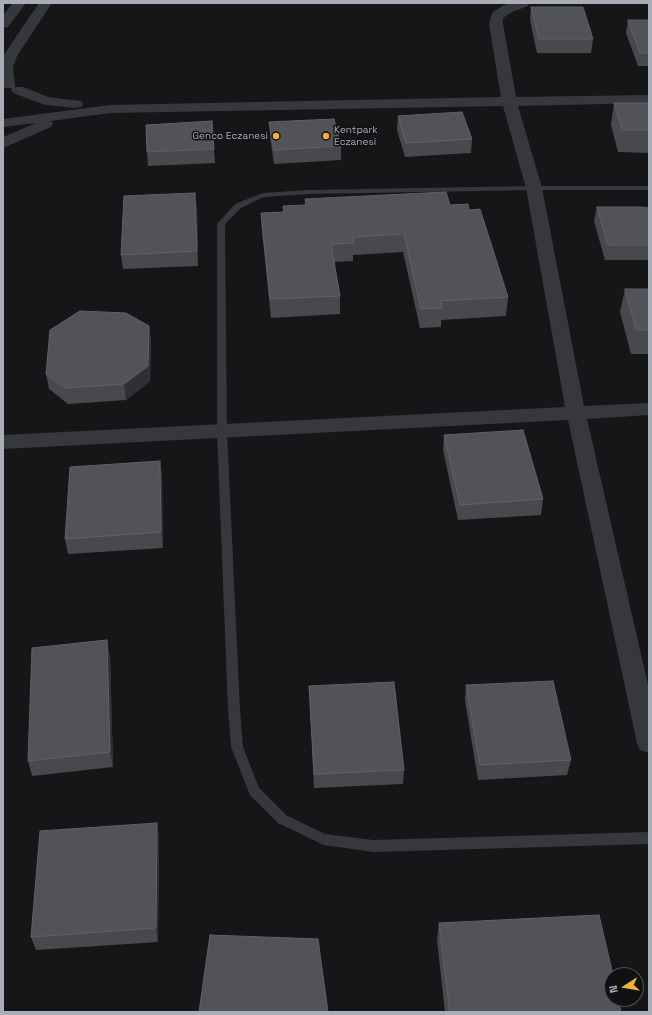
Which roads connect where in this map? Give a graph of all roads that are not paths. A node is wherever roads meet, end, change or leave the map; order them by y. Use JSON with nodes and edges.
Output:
{"nodes":[{"id":1,"x":20,"y":3,"type":"edge"},
{"id":2,"x":46,"y":3,"type":"edge"},
{"id":3,"x":523,"y":3,"type":"edge"},
{"id":4,"x":3,"y":24,"type":"edge"},
{"id":5,"x":10,"y":47,"type":"edge"},
{"id":6,"x":10,"y":86,"type":"edge"},
{"id":7,"x":649,"y":98,"type":"edge"},
{"id":8,"x":509,"y":100,"type":"junction"},
{"id":9,"x":110,"y":109,"type":"junction"},
{"id":10,"x":3,"y":123,"type":"edge"},
{"id":11,"x":3,"y":143,"type":"edge"},
{"id":12,"x":534,"y":188,"type":"junction"},
{"id":13,"x":649,"y":188,"type":"edge"},
{"id":14,"x":649,"y":409,"type":"edge"},
{"id":15,"x":576,"y":412,"type":"junction"},
{"id":16,"x":222,"y":431,"type":"junction"},
{"id":17,"x":3,"y":442,"type":"edge"},
{"id":18,"x":649,"y":744,"type":"edge"},
{"id":19,"x":649,"y":838,"type":"edge"}],
"edges":[{"from":1,"to":4,"type":"street"},
{"from":2,"to":5,"type":"street"},
{"from":3,"to":8,"type":"street"},
{"from":5,"to":6,"type":"street"},
{"from":6,"to":9,"type":"street"},
{"from":6,"to":10,"type":"street"},
{"from":7,"to":8,"type":"street"},
{"from":8,"to":9,"type":"street"},
{"from":8,"to":12,"type":"street"},
{"from":9,"to":10,"type":"street"},
{"from":9,"to":11,"type":"street"},
{"from":12,"to":13,"type":"lane"},
{"from":12,"to":15,"type":"street"},
{"from":12,"to":16,"type":"lane"},
{"from":14,"to":15,"type":"street"},
{"from":15,"to":16,"type":"street"},
{"from":15,"to":18,"type":"street"},
{"from":16,"to":17,"type":"street"},
{"from":16,"to":19,"type":"lane"}]}
